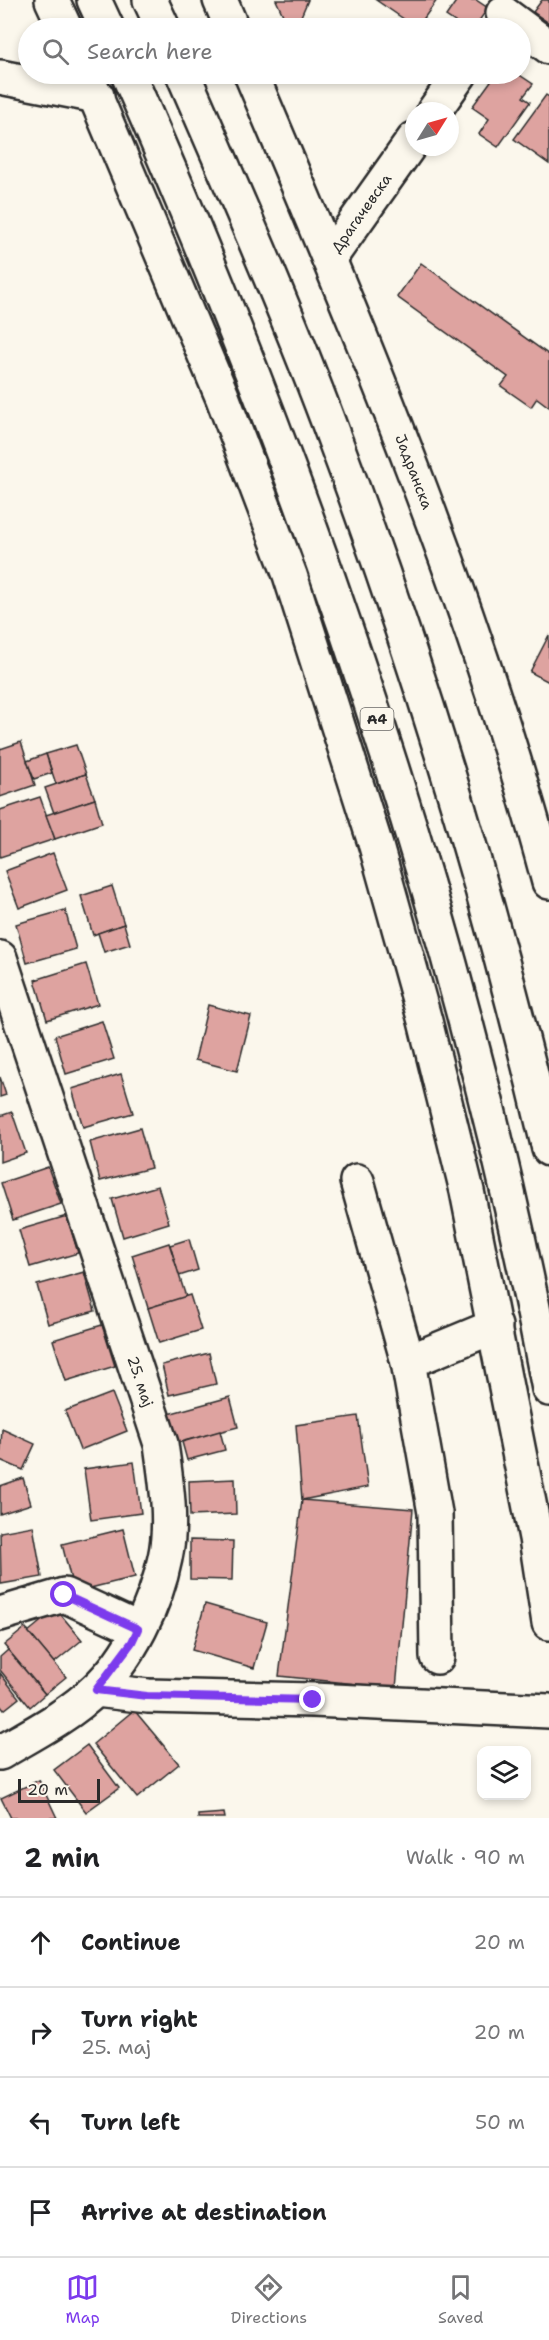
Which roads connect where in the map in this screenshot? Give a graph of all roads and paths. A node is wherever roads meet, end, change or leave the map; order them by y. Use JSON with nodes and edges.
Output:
{"nodes":[{"id":1,"x":52,"y":0,"type":"edge"},
{"id":2,"x":94,"y":0,"type":"edge"},
{"id":3,"x":150,"y":0,"type":"edge"},
{"id":4,"x":220,"y":0,"type":"edge"},
{"id":5,"x":60,"y":18,"type":"edge"},
{"id":6,"x":102,"y":18,"type":"edge"},
{"id":7,"x":158,"y":18,"type":"edge"},
{"id":8,"x":228,"y":18,"type":"edge"},
{"id":9,"x":531,"y":33,"type":"edge"},
{"id":10,"x":549,"y":46,"type":"edge"},
{"id":11,"x":0,"y":77,"type":"edge"},
{"id":12,"x":18,"y":79,"type":"edge"},
{"id":13,"x":132,"y":84,"type":"edge"},
{"id":14,"x":187,"y":84,"type":"edge"},
{"id":15,"x":255,"y":84,"type":"edge"},
{"id":16,"x":453,"y":84,"type":"edge"},
{"id":17,"x":92,"y":85,"type":"edge"},
{"id":18,"x":440,"y":102,"type":"edge"},
{"id":19,"x":405,"y":152,"type":"edge"},
{"id":20,"x":329,"y":259,"type":"junction"},
{"id":21,"x":537,"y":795,"type":"edge"},
{"id":22,"x":549,"y":882,"type":"edge"},
{"id":23,"x":0,"y":958,"type":"edge"},
{"id":24,"x":549,"y":1149,"type":"edge"},
{"id":25,"x":357,"y":1180,"type":"dead end"},
{"id":26,"x":495,"y":1326,"type":"junction"},
{"id":27,"x":408,"y":1362,"type":"junction"},
{"id":28,"x":549,"y":1389,"type":"edge"},
{"id":29,"x":0,"y":1614,"type":"edge"},
{"id":30,"x":549,"y":1623,"type":"edge"},
{"id":31,"x":138,"y":1629,"type":"junction"},
{"id":32,"x":437,"y":1657,"type":"dead end"},
{"id":33,"x":96,"y":1690,"type":"junction"},
{"id":34,"x":549,"y":1711,"type":"edge"},
{"id":35,"x":0,"y":1753,"type":"edge"}],
"edges":[{"from":1,"to":5,"type":"main road"},
{"from":2,"to":6,"type":"main road"},
{"from":3,"to":7,"type":"main road"},
{"from":4,"to":8,"type":"main road"},
{"from":9,"to":10,"type":"main road"},
{"from":11,"to":12,"type":"main road"},
{"from":13,"to":28,"type":"main road","number":"A4"},
{"from":14,"to":24,"type":"main road"},
{"from":15,"to":20,"type":"main road","name":"Јадранска"},
{"from":16,"to":18,"type":"main road"},
{"from":17,"to":26,"type":"main road"},
{"from":19,"to":20,"type":"main road","name":"Драгачевска"},
{"from":20,"to":21,"type":"main road","name":"Јадранска"},
{"from":21,"to":22,"type":"main road","name":"Јадранска"},
{"from":23,"to":31,"type":"main road","name":"25. мај"},
{"from":25,"to":27,"type":"main road"},
{"from":26,"to":27,"type":"main road"},
{"from":26,"to":30,"type":"main road"},
{"from":27,"to":32,"type":"main road"},
{"from":29,"to":31,"type":"main road"},
{"from":31,"to":33,"type":"main road","name":"25. мај"},
{"from":33,"to":34,"type":"main road"},
{"from":33,"to":35,"type":"main road","name":"25. мај"}]}
